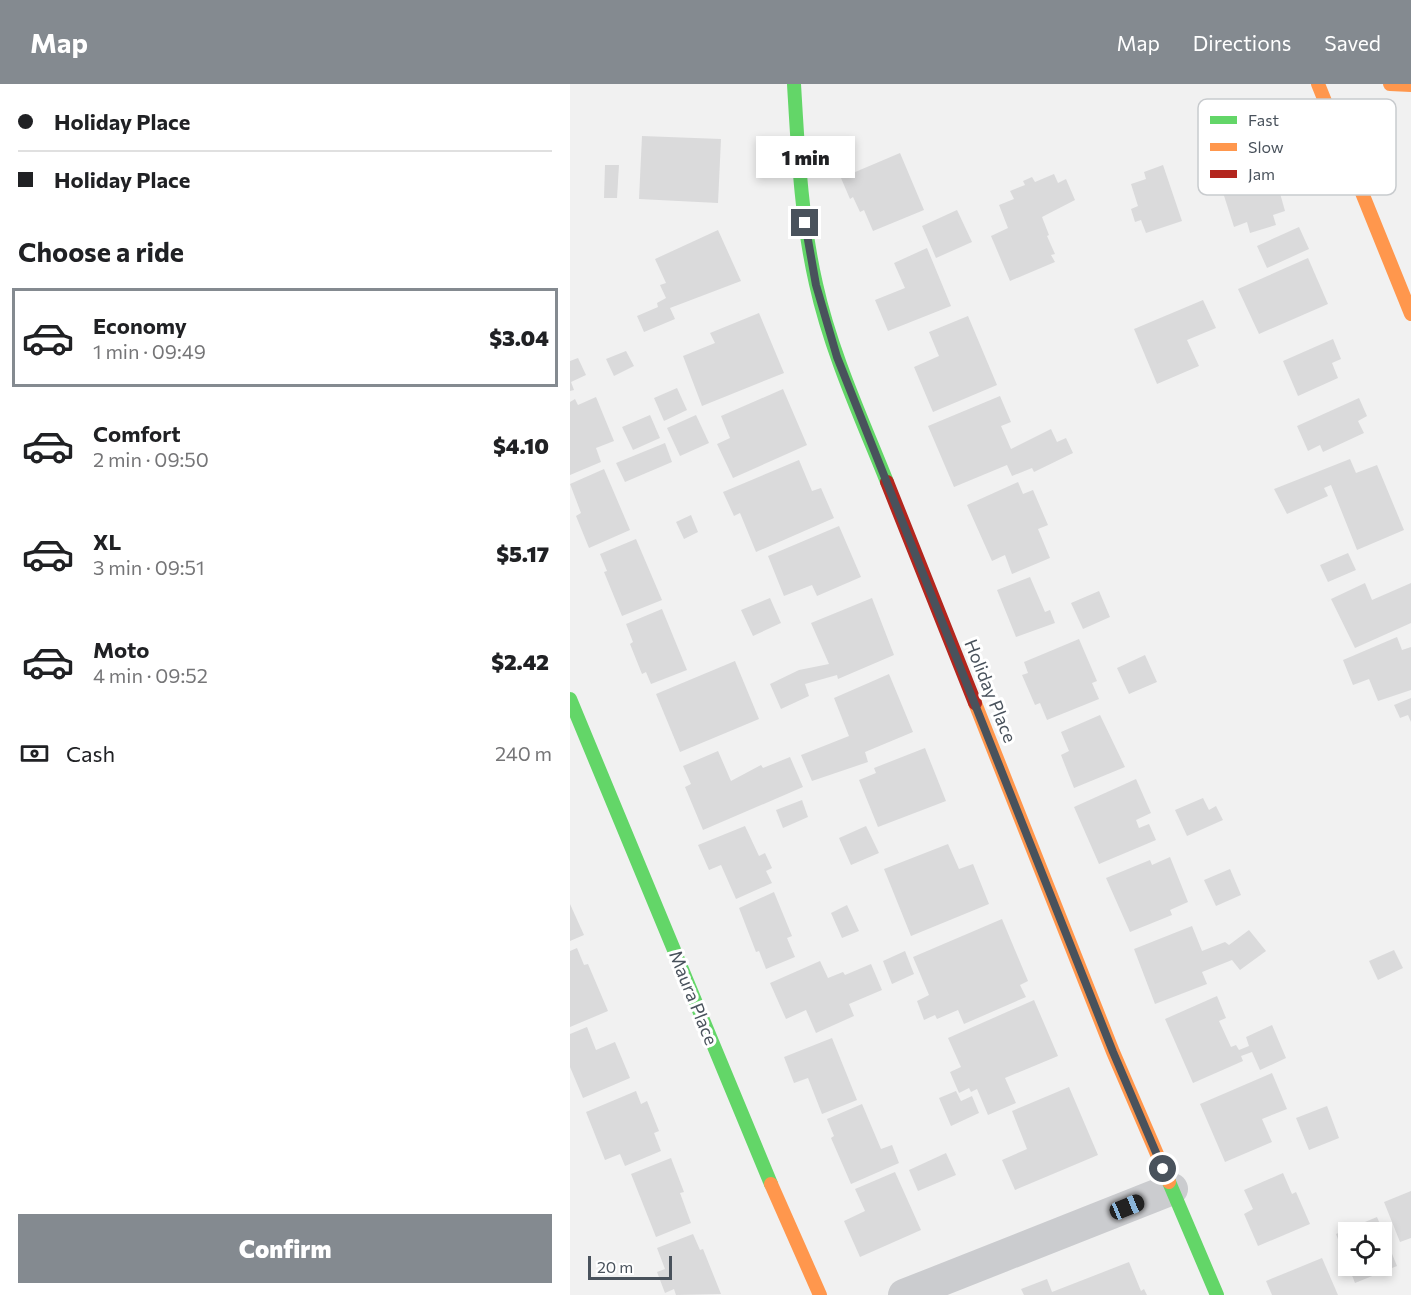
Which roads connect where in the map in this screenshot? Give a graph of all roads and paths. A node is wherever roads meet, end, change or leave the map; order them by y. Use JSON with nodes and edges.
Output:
{"nodes":[{"id":1,"x":794,"y":84,"type":"edge"},
{"id":2,"x":1318,"y":84,"type":"edge"},
{"id":3,"x":1390,"y":84,"type":"edge"},
{"id":4,"x":1411,"y":85,"type":"edge"},
{"id":5,"x":1324,"y":99,"type":"edge"},
{"id":6,"x":1363,"y":195,"type":"edge"},
{"id":7,"x":1411,"y":314,"type":"edge"},
{"id":8,"x":570,"y":699,"type":"edge"},
{"id":9,"x":1172,"y":1189,"type":"junction"},
{"id":10,"x":820,"y":1295,"type":"edge"},
{"id":11,"x":904,"y":1295,"type":"edge"},
{"id":12,"x":1217,"y":1295,"type":"edge"}],
"edges":[{"from":1,"to":9,"type":"street","name":"Holiday Place"},
{"from":2,"to":5,"type":"street"},
{"from":3,"to":4,"type":"street"},
{"from":6,"to":7,"type":"street"},
{"from":8,"to":10,"type":"street","name":"Maura Place"},
{"from":9,"to":11,"type":"street"},
{"from":9,"to":12,"type":"street","name":"Holiday Place"}]}
